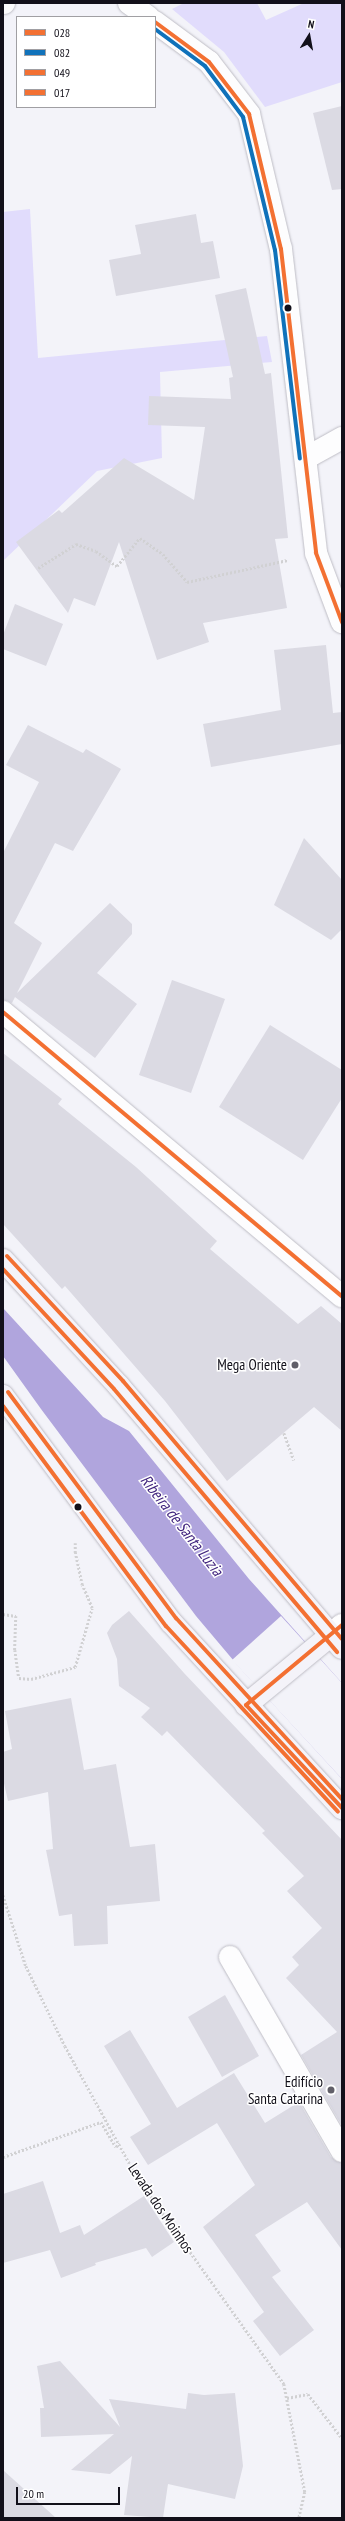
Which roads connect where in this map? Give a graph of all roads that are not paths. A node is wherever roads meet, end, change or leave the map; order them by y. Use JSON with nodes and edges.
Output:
{"nodes":[{"id":1,"x":129,"y":3,"type":"edge"},
{"id":2,"x":147,"y":16,"type":"edge"},
{"id":3,"x":156,"y":23,"type":"edge"},
{"id":4,"x":342,"y":438,"type":"edge"},
{"id":5,"x":306,"y":458,"type":"junction"},
{"id":6,"x":342,"y":622,"type":"edge"},
{"id":7,"x":3,"y":1012,"type":"edge"},
{"id":8,"x":3,"y":1260,"type":"edge"},
{"id":9,"x":342,"y":1296,"type":"edge"},
{"id":10,"x":3,"y":1396,"type":"edge"},
{"id":11,"x":338,"y":1637,"type":"edge"},
{"id":12,"x":246,"y":1704,"type":"junction"},
{"id":13,"x":342,"y":1808,"type":"edge"},
{"id":14,"x":230,"y":1957,"type":"dead end"},
{"id":15,"x":342,"y":2151,"type":"edge"}],
"edges":[{"from":1,"to":2,"type":"street"},
{"from":3,"to":5,"type":"street"},
{"from":4,"to":5,"type":"street"},
{"from":5,"to":6,"type":"street"},
{"from":7,"to":9,"type":"street"},
{"from":8,"to":11,"type":"main road"},
{"from":10,"to":12,"type":"main road"},
{"from":11,"to":12,"type":"main road"},
{"from":12,"to":13,"type":"main road"},
{"from":14,"to":15,"type":"street"}]}
